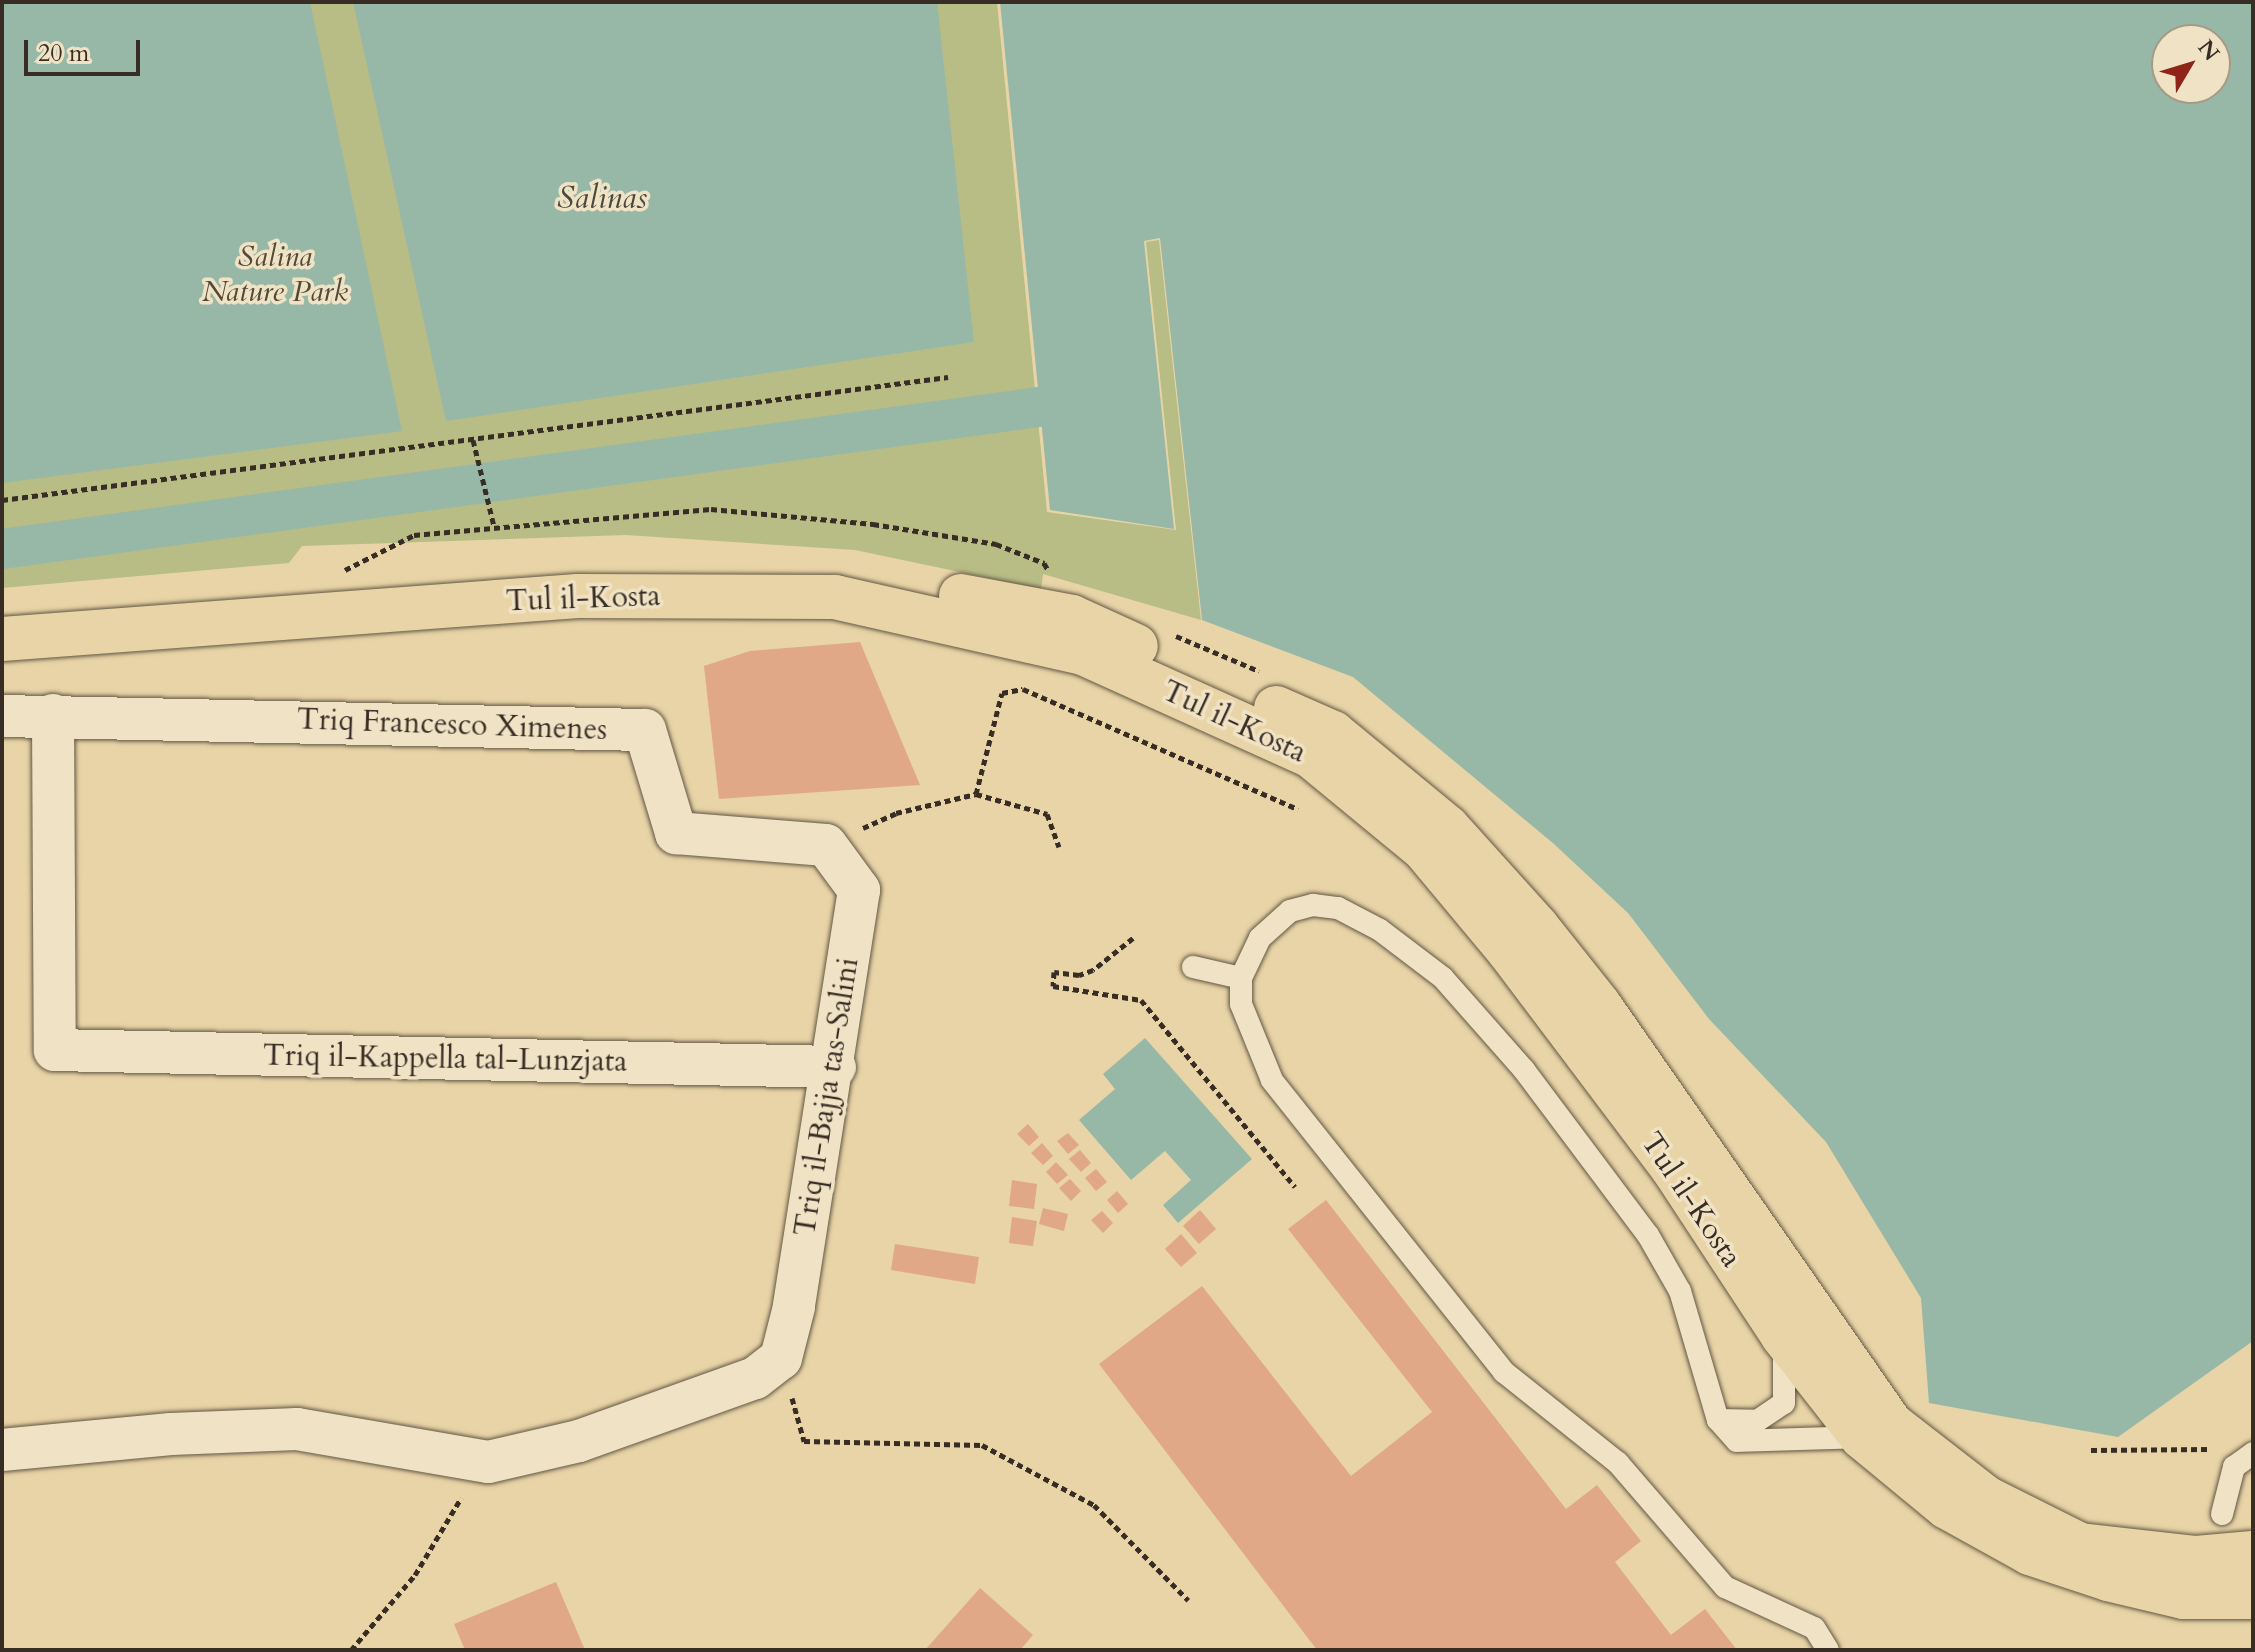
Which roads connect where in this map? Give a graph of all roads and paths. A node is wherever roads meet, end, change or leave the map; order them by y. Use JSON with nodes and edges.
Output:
{"nodes":[{"id":1,"x":948,"y":377,"type":"dead end"},
{"id":2,"x":473,"y":440,"type":"junction"},
{"id":3,"x":2,"y":500,"type":"edge"},
{"id":4,"x":494,"y":526,"type":"junction"},
{"id":5,"x":300,"y":590,"type":"junction"},
{"id":6,"x":2,"y":610,"type":"edge"},
{"id":7,"x":1072,"y":617,"type":"junction"},
{"id":8,"x":2,"y":639,"type":"edge"},
{"id":9,"x":53,"y":715,"type":"junction"},
{"id":10,"x":2,"y":716,"type":"edge"},
{"id":11,"x":976,"y":794,"type":"junction"},
{"id":12,"x":1298,"y":809,"type":"dead end"},
{"id":13,"x":896,"y":813,"type":"dead end"},
{"id":14,"x":826,"y":845,"type":"joint"},
{"id":15,"x":1059,"y":847,"type":"dead end"},
{"id":16,"x":1133,"y":938,"type":"dead end"},
{"id":17,"x":1193,"y":967,"type":"dead end"},
{"id":18,"x":1241,"y":978,"type":"junction"},
{"id":19,"x":835,"y":1067,"type":"junction"},
{"id":20,"x":1295,"y":1187,"type":"dead end"},
{"id":21,"x":1783,"y":1336,"type":"junction"},
{"id":22,"x":781,"y":1358,"type":"junction"},
{"id":23,"x":1718,"y":1420,"type":"junction"},
{"id":24,"x":1862,"y":1437,"type":"junction"},
{"id":25,"x":2,"y":1450,"type":"edge"},
{"id":26,"x":2091,"y":1450,"type":"dead end"},
{"id":27,"x":2253,"y":1453,"type":"edge"},
{"id":28,"x":488,"y":1462,"type":"junction"},
{"id":29,"x":2234,"y":1467,"type":"junction"},
{"id":30,"x":2222,"y":1514,"type":"dead end"},
{"id":31,"x":2253,"y":1553,"type":"edge"},
{"id":32,"x":2253,"y":1597,"type":"edge"},
{"id":33,"x":1188,"y":1600,"type":"dead end"},
{"id":34,"x":351,"y":1650,"type":"edge"},
{"id":35,"x":1828,"y":1650,"type":"edge"}],
"edges":[{"from":1,"to":2,"type":"path"},
{"from":2,"to":3,"type":"path"},
{"from":2,"to":4,"type":"path"},
{"from":4,"to":5,"type":"path"},
{"from":4,"to":7,"type":"path"},
{"from":5,"to":6,"type":"highway","name":"Tul il-Kosta"},
{"from":5,"to":7,"type":"highway","name":"Tul il-Kosta"},
{"from":7,"to":31,"type":"highway","name":"Tul il-Kosta"},
{"from":8,"to":21,"type":"highway","name":"Tul il-Kosta"},
{"from":9,"to":10,"type":"street","name":"Triq Francesco Ximenes"},
{"from":9,"to":14,"type":"street","name":"Triq Francesco Ximenes"},
{"from":9,"to":19,"type":"street","name":"Triq il-Kappella tal-Lunzjata"},
{"from":11,"to":12,"type":"path"},
{"from":11,"to":13,"type":"path"},
{"from":11,"to":15,"type":"path"},
{"from":14,"to":19,"type":"street","name":"Triq il-Bajja tas-Salini"},
{"from":16,"to":20,"type":"path"},
{"from":17,"to":18,"type":"lane"},
{"from":18,"to":23,"type":"lane"},
{"from":18,"to":35,"type":"lane"},
{"from":19,"to":22,"type":"street","name":"Triq il-Bajja tas-Salini"},
{"from":21,"to":23,"type":"lane"},
{"from":21,"to":24,"type":"highway","name":"Tul il-Kosta"},
{"from":22,"to":28,"type":"street"},
{"from":22,"to":33,"type":"path"},
{"from":23,"to":24,"type":"lane"},
{"from":24,"to":32,"type":"highway","name":"Tul il-Kosta"},
{"from":25,"to":28,"type":"street"},
{"from":26,"to":29,"type":"path"},
{"from":27,"to":29,"type":"lane"},
{"from":28,"to":34,"type":"path"},
{"from":29,"to":30,"type":"lane"}]}
